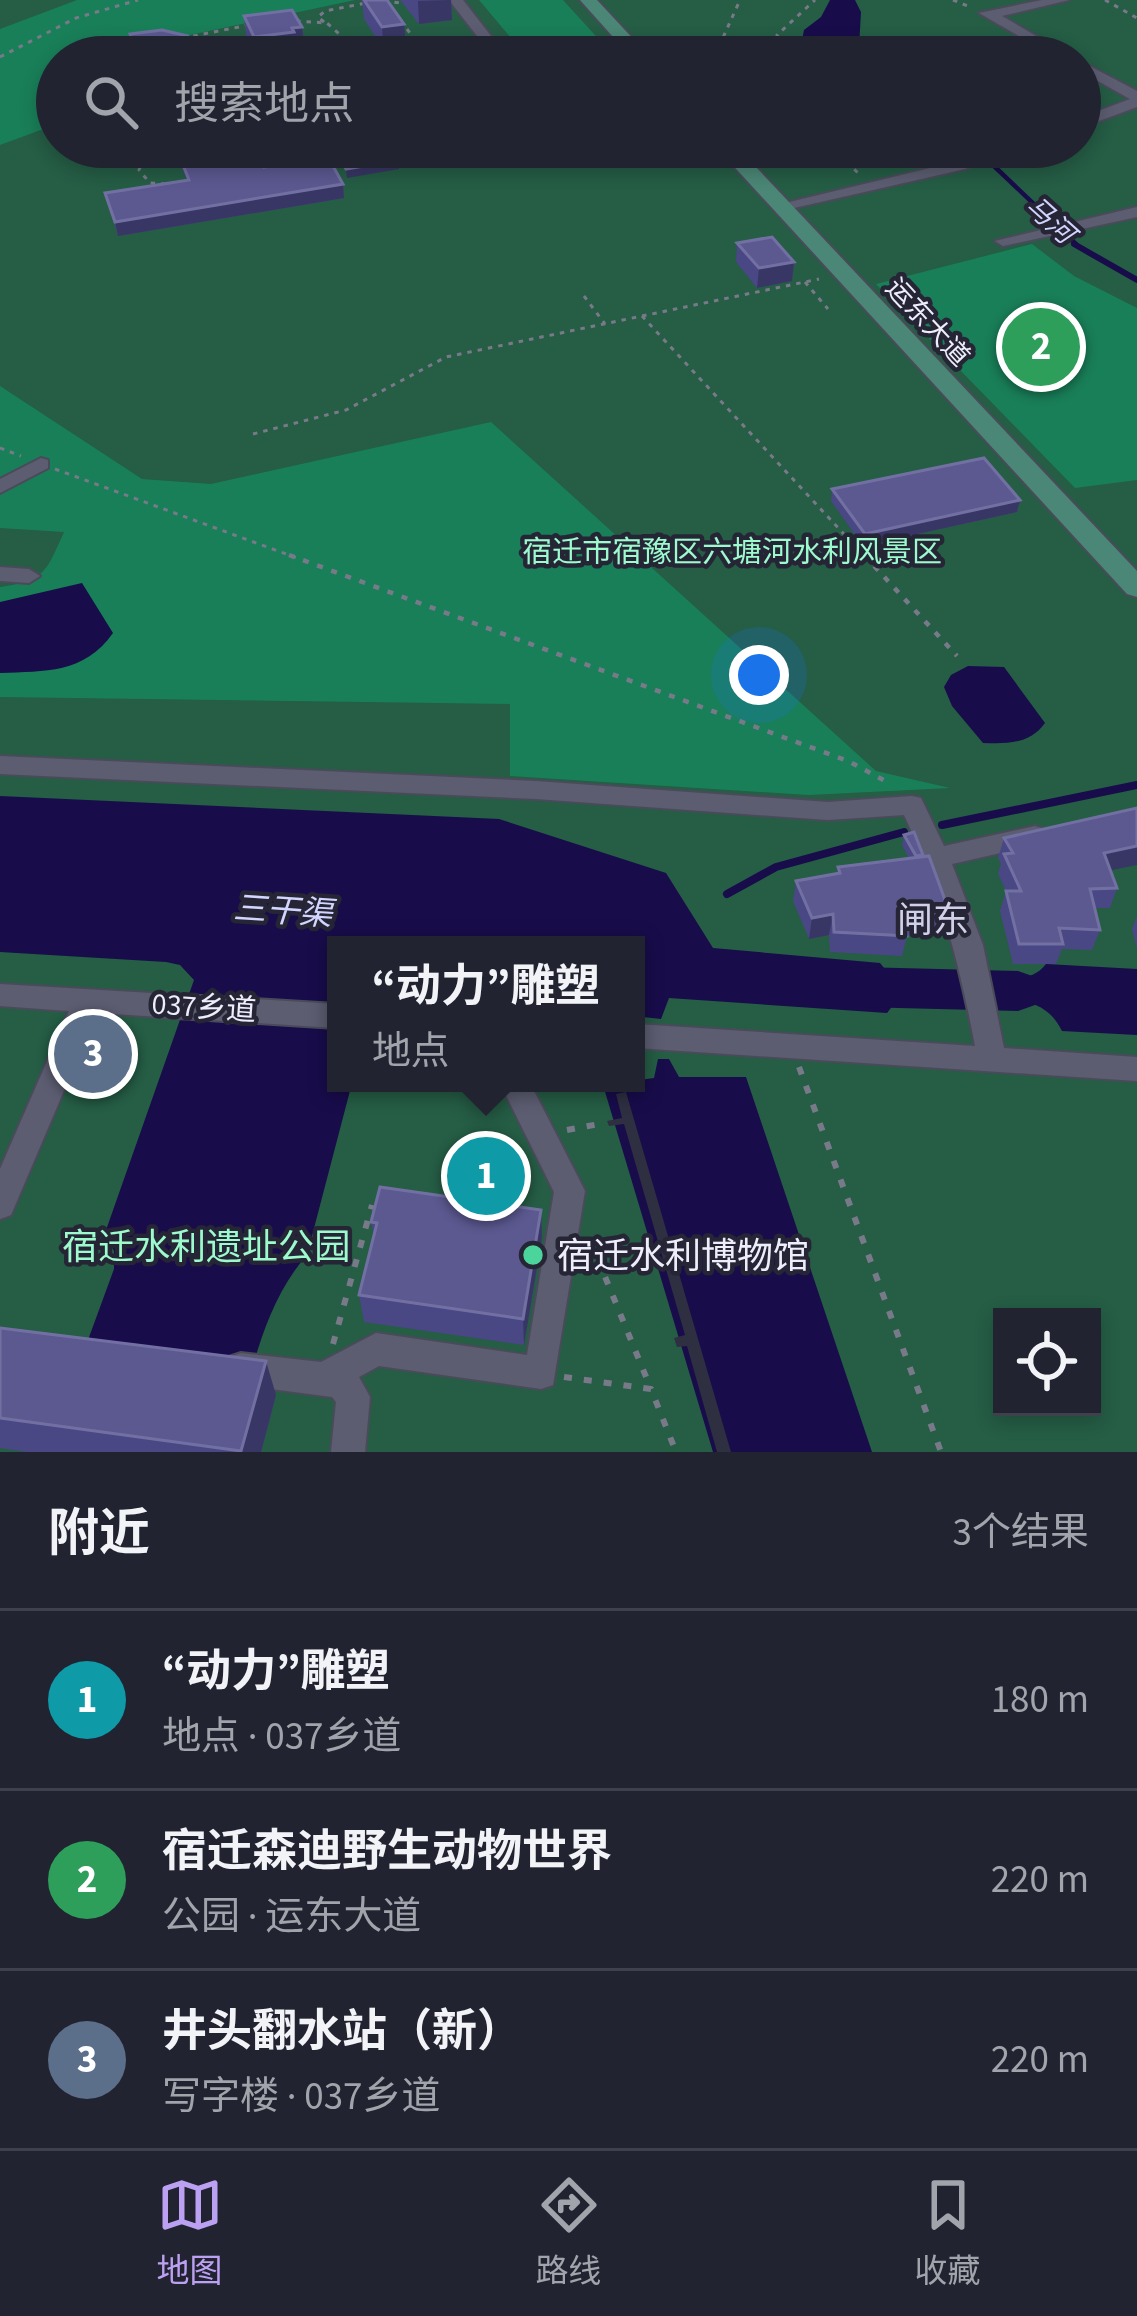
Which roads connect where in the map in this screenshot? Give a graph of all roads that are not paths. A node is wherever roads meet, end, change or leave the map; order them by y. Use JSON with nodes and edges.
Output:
{"nodes":[{"id":1,"x":456,"y":0,"type":"edge"},
{"id":2,"x":588,"y":0,"type":"edge"},
{"id":3,"x":1061,"y":0,"type":"edge"},
{"id":4,"x":484,"y":36,"type":"edge"},
{"id":5,"x":622,"y":36,"type":"edge"},
{"id":6,"x":1027,"y":36,"type":"edge"},
{"id":7,"x":1101,"y":78,"type":"edge"},
{"id":8,"x":1137,"y":99,"type":"edge"},
{"id":9,"x":1101,"y":114,"type":"edge"},
{"id":10,"x":746,"y":168,"type":"edge"},
{"id":11,"x":950,"y":168,"type":"edge"},
{"id":12,"x":782,"y":206,"type":"junction"},
{"id":13,"x":1137,"y":212,"type":"edge"},
{"id":14,"x":1004,"y":242,"type":"dead end"},
{"id":15,"x":41,"y":464,"type":"road end"},
{"id":16,"x":0,"y":488,"type":"edge"},
{"id":17,"x":0,"y":574,"type":"edge"},
{"id":18,"x":28,"y":576,"type":"dead end"},
{"id":19,"x":1137,"y":588,"type":"edge"},
{"id":20,"x":0,"y":765,"type":"edge"},
{"id":21,"x":1070,"y":828,"type":"edge"},
{"id":22,"x":937,"y":857,"type":"junction"},
{"id":23,"x":0,"y":995,"type":"edge"},
{"id":24,"x":88,"y":1000,"type":"junction"},
{"id":25,"x":327,"y":1015,"type":"edge"},
{"id":26,"x":645,"y":1037,"type":"edge"},
{"id":27,"x":989,"y":1046,"type":"junction"},
{"id":28,"x":1137,"y":1069,"type":"edge"},
{"id":29,"x":520,"y":1092,"type":"edge"},
{"id":30,"x":0,"y":1205,"type":"edge"},
{"id":31,"x":217,"y":1366,"type":"edge"},
{"id":32,"x":323,"y":1379,"type":"junction"},
{"id":33,"x":347,"y":1452,"type":"edge"}],
"edges":[{"from":1,"to":4,"type":"street"},
{"from":2,"to":5,"type":"main road"},
{"from":3,"to":6,"type":"street"},
{"from":7,"to":8,"type":"street"},
{"from":8,"to":9,"type":"street"},
{"from":10,"to":12,"type":"main road","name":"运东大道"},
{"from":11,"to":12,"type":"street"},
{"from":12,"to":19,"type":"main road","name":"运东大道"},
{"from":13,"to":14,"type":"street"},
{"from":15,"to":16,"type":"street"},
{"from":17,"to":18,"type":"street"},
{"from":20,"to":22,"type":"street"},
{"from":21,"to":22,"type":"street"},
{"from":22,"to":27,"type":"street"},
{"from":23,"to":24,"type":"street","name":"037乡道"},
{"from":24,"to":25,"type":"street","name":"037乡道"},
{"from":24,"to":30,"type":"street"},
{"from":26,"to":27,"type":"street"},
{"from":27,"to":28,"type":"street"},
{"from":29,"to":32,"type":"street"},
{"from":31,"to":32,"type":"street"},
{"from":32,"to":33,"type":"street"}]}
